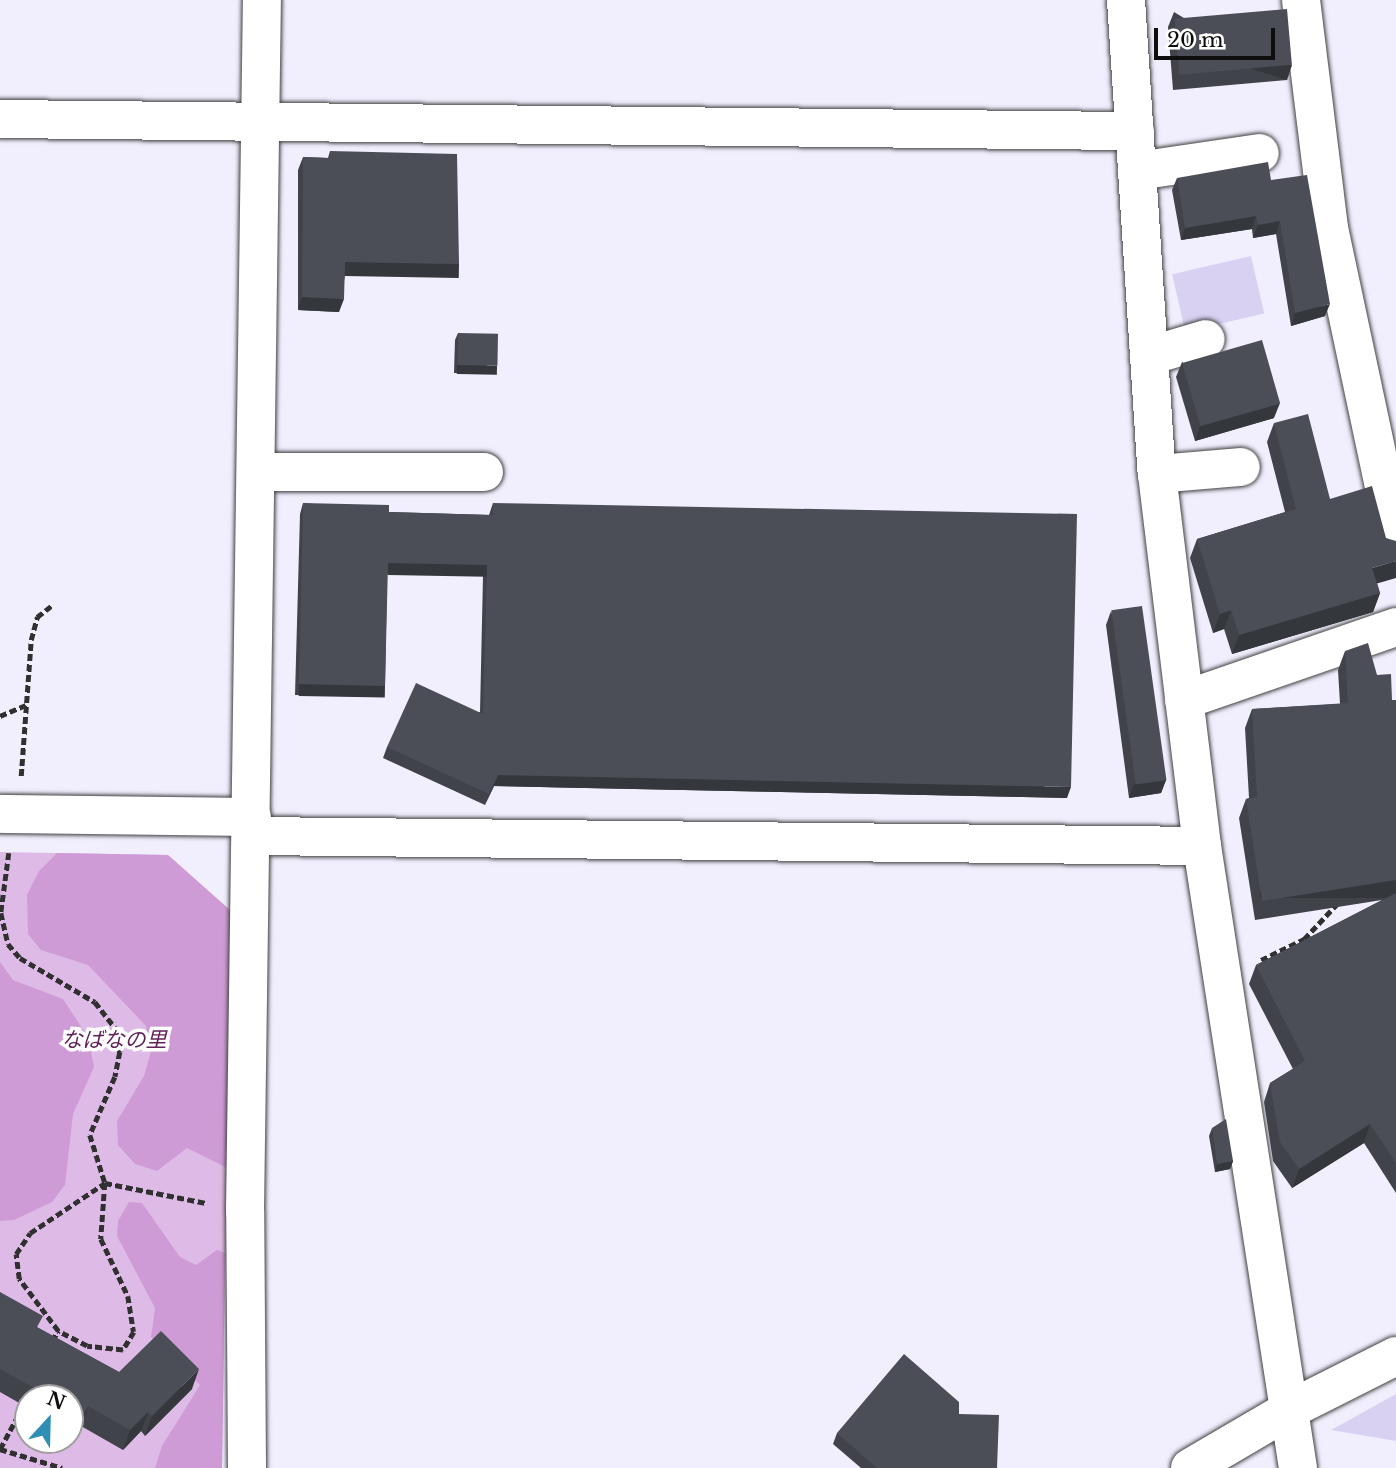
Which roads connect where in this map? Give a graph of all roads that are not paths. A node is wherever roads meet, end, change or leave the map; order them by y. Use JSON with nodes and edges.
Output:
{"nodes":[{"id":1,"x":262,"y":0,"type":"edge"},
{"id":2,"x":1126,"y":0,"type":"edge"},
{"id":3,"x":1301,"y":0,"type":"edge"},
{"id":4,"x":0,"y":118,"type":"edge"},
{"id":5,"x":261,"y":122,"type":"junction"},
{"id":6,"x":1135,"y":131,"type":"junction"},
{"id":7,"x":1260,"y":153,"type":"dead end"},
{"id":8,"x":1137,"y":171,"type":"junction"},
{"id":9,"x":1206,"y":339,"type":"dead end"},
{"id":10,"x":1149,"y":356,"type":"junction"},
{"id":11,"x":1241,"y":467,"type":"dead end"},
{"id":12,"x":257,"y":472,"type":"junction"},
{"id":13,"x":484,"y":472,"type":"dead end"},
{"id":14,"x":1157,"y":474,"type":"junction"},
{"id":15,"x":1396,"y":543,"type":"edge"},
{"id":16,"x":1396,"y":627,"type":"edge"},
{"id":17,"x":1184,"y":700,"type":"junction"},
{"id":18,"x":9,"y":814,"type":"edge"},
{"id":19,"x":252,"y":826,"type":"junction"},
{"id":20,"x":1202,"y":846,"type":"junction"},
{"id":21,"x":1396,"y":1356,"type":"edge"},
{"id":22,"x":1287,"y":1411,"type":"junction"},
{"id":23,"x":247,"y":1468,"type":"edge"},
{"id":24,"x":1190,"y":1468,"type":"edge"},
{"id":25,"x":1298,"y":1468,"type":"edge"}],
"edges":[{"from":1,"to":5,"type":"street"},
{"from":2,"to":6,"type":"street"},
{"from":3,"to":15,"type":"street"},
{"from":4,"to":5,"type":"street"},
{"from":5,"to":6,"type":"street"},
{"from":5,"to":12,"type":"street"},
{"from":6,"to":8,"type":"street"},
{"from":7,"to":8,"type":"street"},
{"from":8,"to":10,"type":"street"},
{"from":9,"to":10,"type":"street"},
{"from":10,"to":14,"type":"street"},
{"from":11,"to":14,"type":"street"},
{"from":12,"to":13,"type":"street"},
{"from":12,"to":19,"type":"street"},
{"from":14,"to":17,"type":"street"},
{"from":16,"to":17,"type":"street"},
{"from":17,"to":20,"type":"street"},
{"from":18,"to":19,"type":"street"},
{"from":19,"to":20,"type":"street"},
{"from":19,"to":23,"type":"street"},
{"from":20,"to":22,"type":"street"},
{"from":21,"to":22,"type":"street"},
{"from":22,"to":24,"type":"street"},
{"from":22,"to":25,"type":"street"}]}
